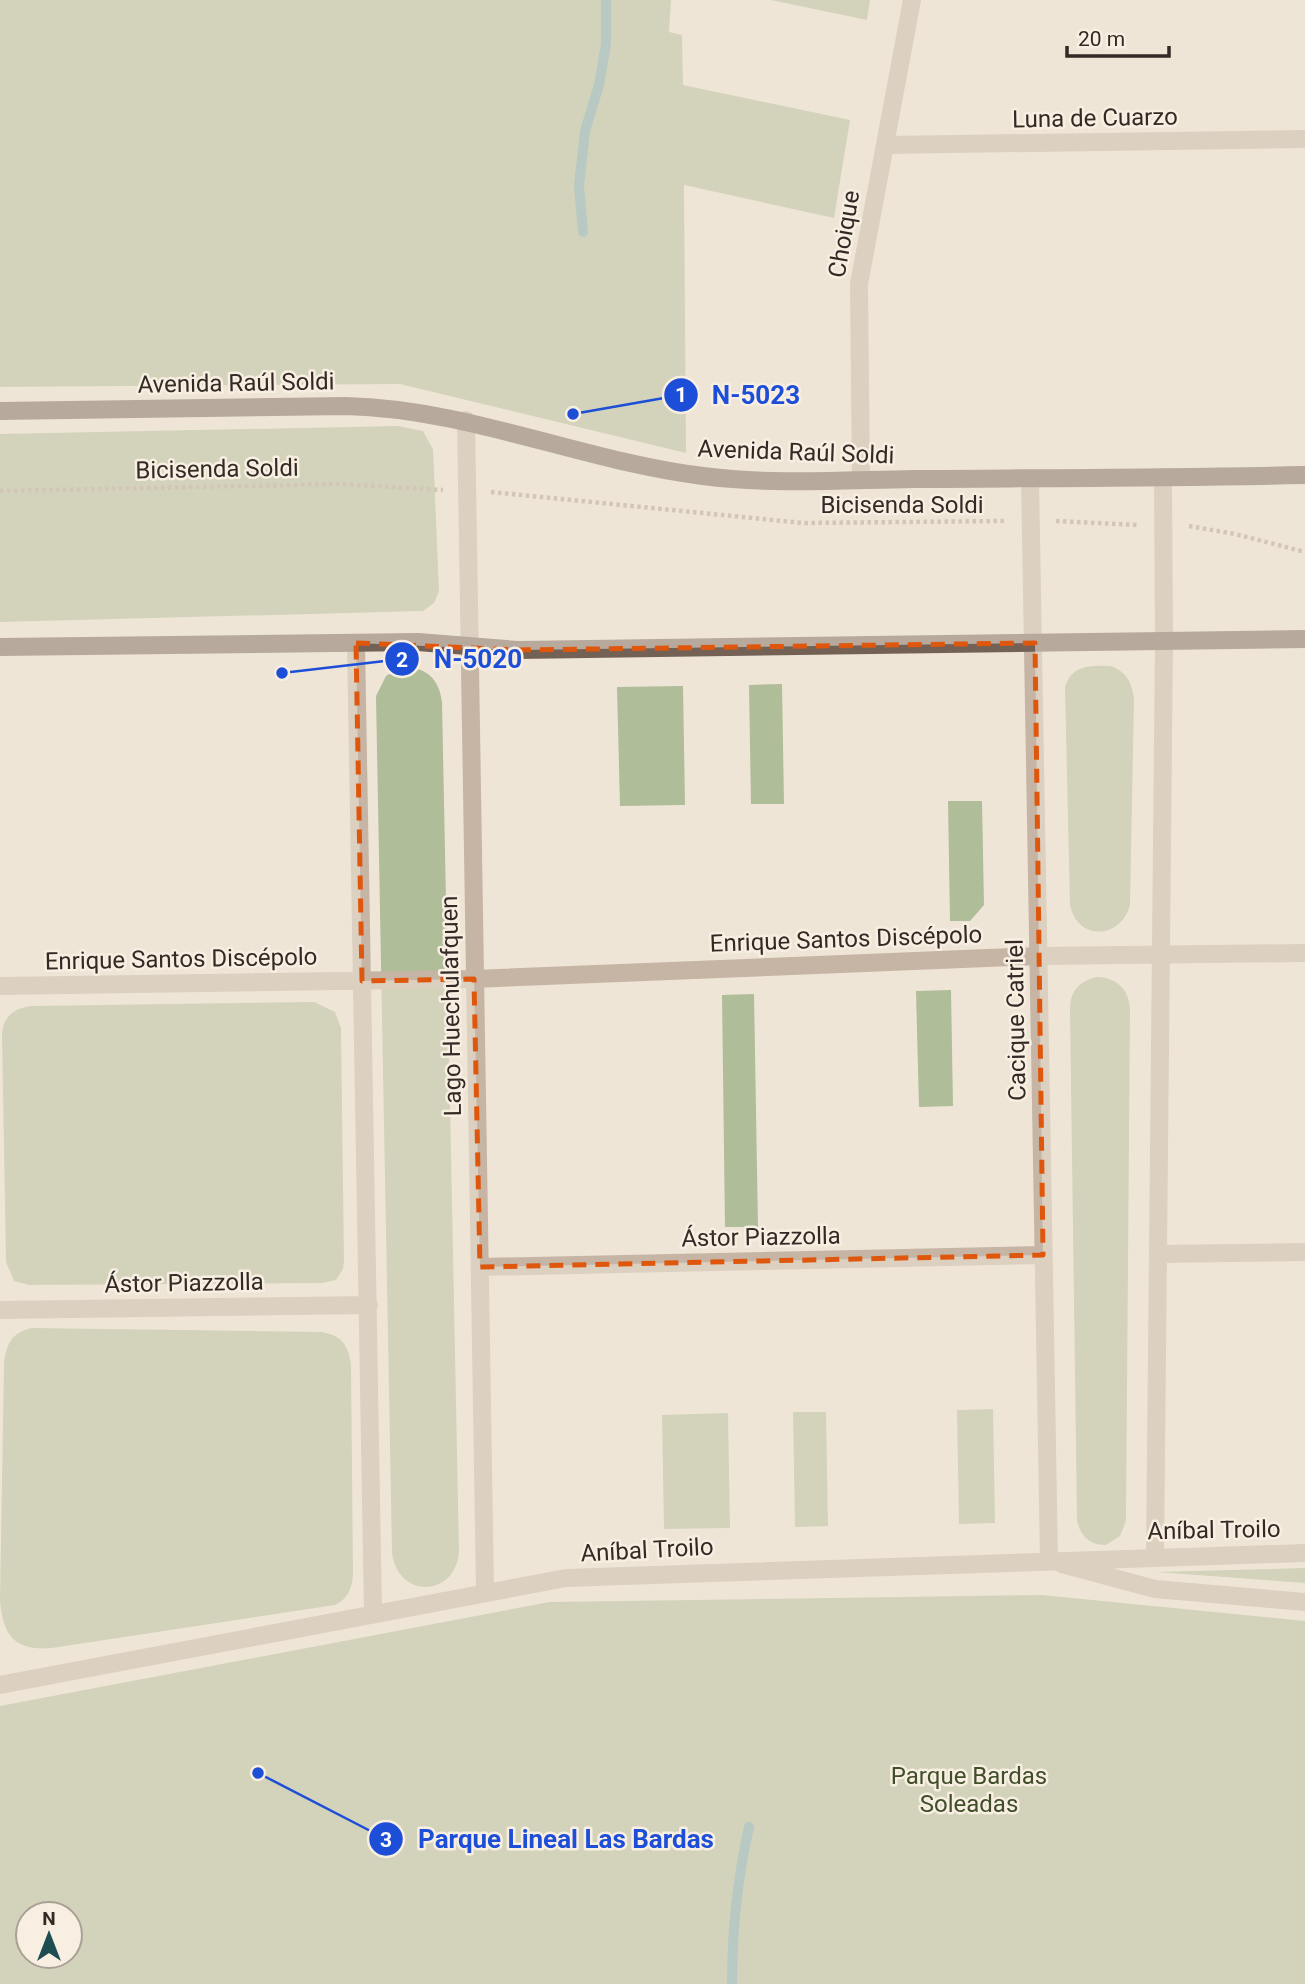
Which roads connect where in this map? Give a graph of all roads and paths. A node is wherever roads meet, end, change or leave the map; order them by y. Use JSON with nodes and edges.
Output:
{"nodes":[{"id":1,"x":912,"y":0,"type":"edge"},
{"id":2,"x":1305,"y":139,"type":"edge"},
{"id":3,"x":886,"y":145,"type":"junction"},
{"id":4,"x":0,"y":411,"type":"edge"},
{"id":5,"x":466,"y":420,"type":"junction"},
{"id":6,"x":1305,"y":475,"type":"edge"},
{"id":7,"x":1030,"y":479,"type":"junction"},
{"id":8,"x":1163,"y":479,"type":"junction"},
{"id":9,"x":861,"y":480,"type":"junction"},
{"id":10,"x":435,"y":490,"type":"dead end"},
{"id":11,"x":0,"y":491,"type":"edge"},
{"id":12,"x":496,"y":492,"type":"dead end"},
{"id":13,"x":1031,"y":521,"type":"junction"},
{"id":14,"x":1163,"y":524,"type":"junction"},
{"id":15,"x":1305,"y":552,"type":"edge"},
{"id":16,"x":1305,"y":639,"type":"edge"},
{"id":17,"x":1164,"y":641,"type":"junction"},
{"id":18,"x":356,"y":643,"type":"junction"},
{"id":19,"x":1035,"y":643,"type":"junction"},
{"id":20,"x":471,"y":646,"type":"junction"},
{"id":21,"x":0,"y":647,"type":"edge"},
{"id":22,"x":1305,"y":953,"type":"edge"},
{"id":23,"x":1161,"y":954,"type":"junction"},
{"id":24,"x":1039,"y":956,"type":"junction"},
{"id":25,"x":474,"y":979,"type":"junction"},
{"id":26,"x":362,"y":981,"type":"junction"},
{"id":27,"x":0,"y":986,"type":"edge"},
{"id":28,"x":1305,"y":1252,"type":"edge"},
{"id":29,"x":1158,"y":1254,"type":"junction"},
{"id":30,"x":1043,"y":1255,"type":"junction"},
{"id":31,"x":480,"y":1267,"type":"junction"},
{"id":32,"x":369,"y":1305,"type":"junction"},
{"id":33,"x":0,"y":1310,"type":"edge"},
{"id":34,"x":1305,"y":1553,"type":"edge"},
{"id":35,"x":1155,"y":1556,"type":"junction"},
{"id":36,"x":1049,"y":1560,"type":"junction"},
{"id":37,"x":485,"y":1591,"type":"junction"},
{"id":38,"x":1305,"y":1602,"type":"edge"},
{"id":39,"x":373,"y":1614,"type":"junction"},
{"id":40,"x":0,"y":1685,"type":"edge"}],
"edges":[{"from":1,"to":3,"type":"street","name":"Choique"},
{"from":2,"to":3,"type":"street","name":"Luna de Cuarzo"},
{"from":3,"to":9,"type":"street","name":"Choique"},
{"from":4,"to":5,"type":"main road","name":"Avenida Raúl Soldi"},
{"from":5,"to":9,"type":"main road","name":"Avenida Raúl Soldi"},
{"from":5,"to":20,"type":"street","name":"Lago Huechulafquen"},
{"from":6,"to":8,"type":"main road","name":"Avenida Raúl Soldi"},
{"from":7,"to":8,"type":"main road","name":"Avenida Raúl Soldi"},
{"from":7,"to":9,"type":"main road","name":"Avenida Raúl Soldi"},
{"from":7,"to":13,"type":"street","name":"Cacique Catriel"},
{"from":8,"to":14,"type":"street"},
{"from":10,"to":11,"type":"path","name":"Bicisenda Soldi"},
{"from":12,"to":13,"type":"path","name":"Bicisenda Soldi"},
{"from":13,"to":14,"type":"path","name":"Bicisenda Soldi"},
{"from":13,"to":19,"type":"street","name":"Cacique Catriel"},
{"from":14,"to":15,"type":"path","name":"Bicisenda Soldi"},
{"from":14,"to":17,"type":"street"},
{"from":16,"to":17,"type":"main road"},
{"from":17,"to":19,"type":"main road"},
{"from":17,"to":23,"type":"street"},
{"from":18,"to":20,"type":"main road"},
{"from":18,"to":21,"type":"main road"},
{"from":18,"to":26,"type":"street"},
{"from":19,"to":20,"type":"main road"},
{"from":19,"to":24,"type":"street","name":"Cacique Catriel"},
{"from":20,"to":25,"type":"street","name":"Lago Huechulafquen"},
{"from":22,"to":23,"type":"street","name":"Enrique Santos Discépolo"},
{"from":23,"to":24,"type":"street","name":"Enrique Santos Discépolo"},
{"from":23,"to":29,"type":"street"},
{"from":24,"to":25,"type":"street","name":"Enrique Santos Discépolo"},
{"from":24,"to":30,"type":"street","name":"Cacique Catriel"},
{"from":25,"to":26,"type":"street","name":"Enrique Santos Discépolo"},
{"from":25,"to":31,"type":"street","name":"Lago Huechulafquen"},
{"from":26,"to":27,"type":"street","name":"Enrique Santos Discépolo"},
{"from":26,"to":32,"type":"street"},
{"from":28,"to":29,"type":"street"},
{"from":29,"to":35,"type":"street"},
{"from":30,"to":31,"type":"street","name":"Ástor Piazzolla"},
{"from":30,"to":36,"type":"street","name":"Cacique Catriel"},
{"from":31,"to":37,"type":"street","name":"Lago Huechulafquen"},
{"from":32,"to":33,"type":"street","name":"Ástor Piazzolla"},
{"from":32,"to":39,"type":"street"},
{"from":34,"to":35,"type":"street","name":"Aníbal Troilo"},
{"from":35,"to":36,"type":"street","name":"Aníbal Troilo"},
{"from":36,"to":37,"type":"street","name":"Aníbal Troilo"},
{"from":36,"to":38,"type":"street"},
{"from":37,"to":39,"type":"street","name":"Aníbal Troilo"},
{"from":39,"to":40,"type":"street","name":"Aníbal Troilo"}]}
